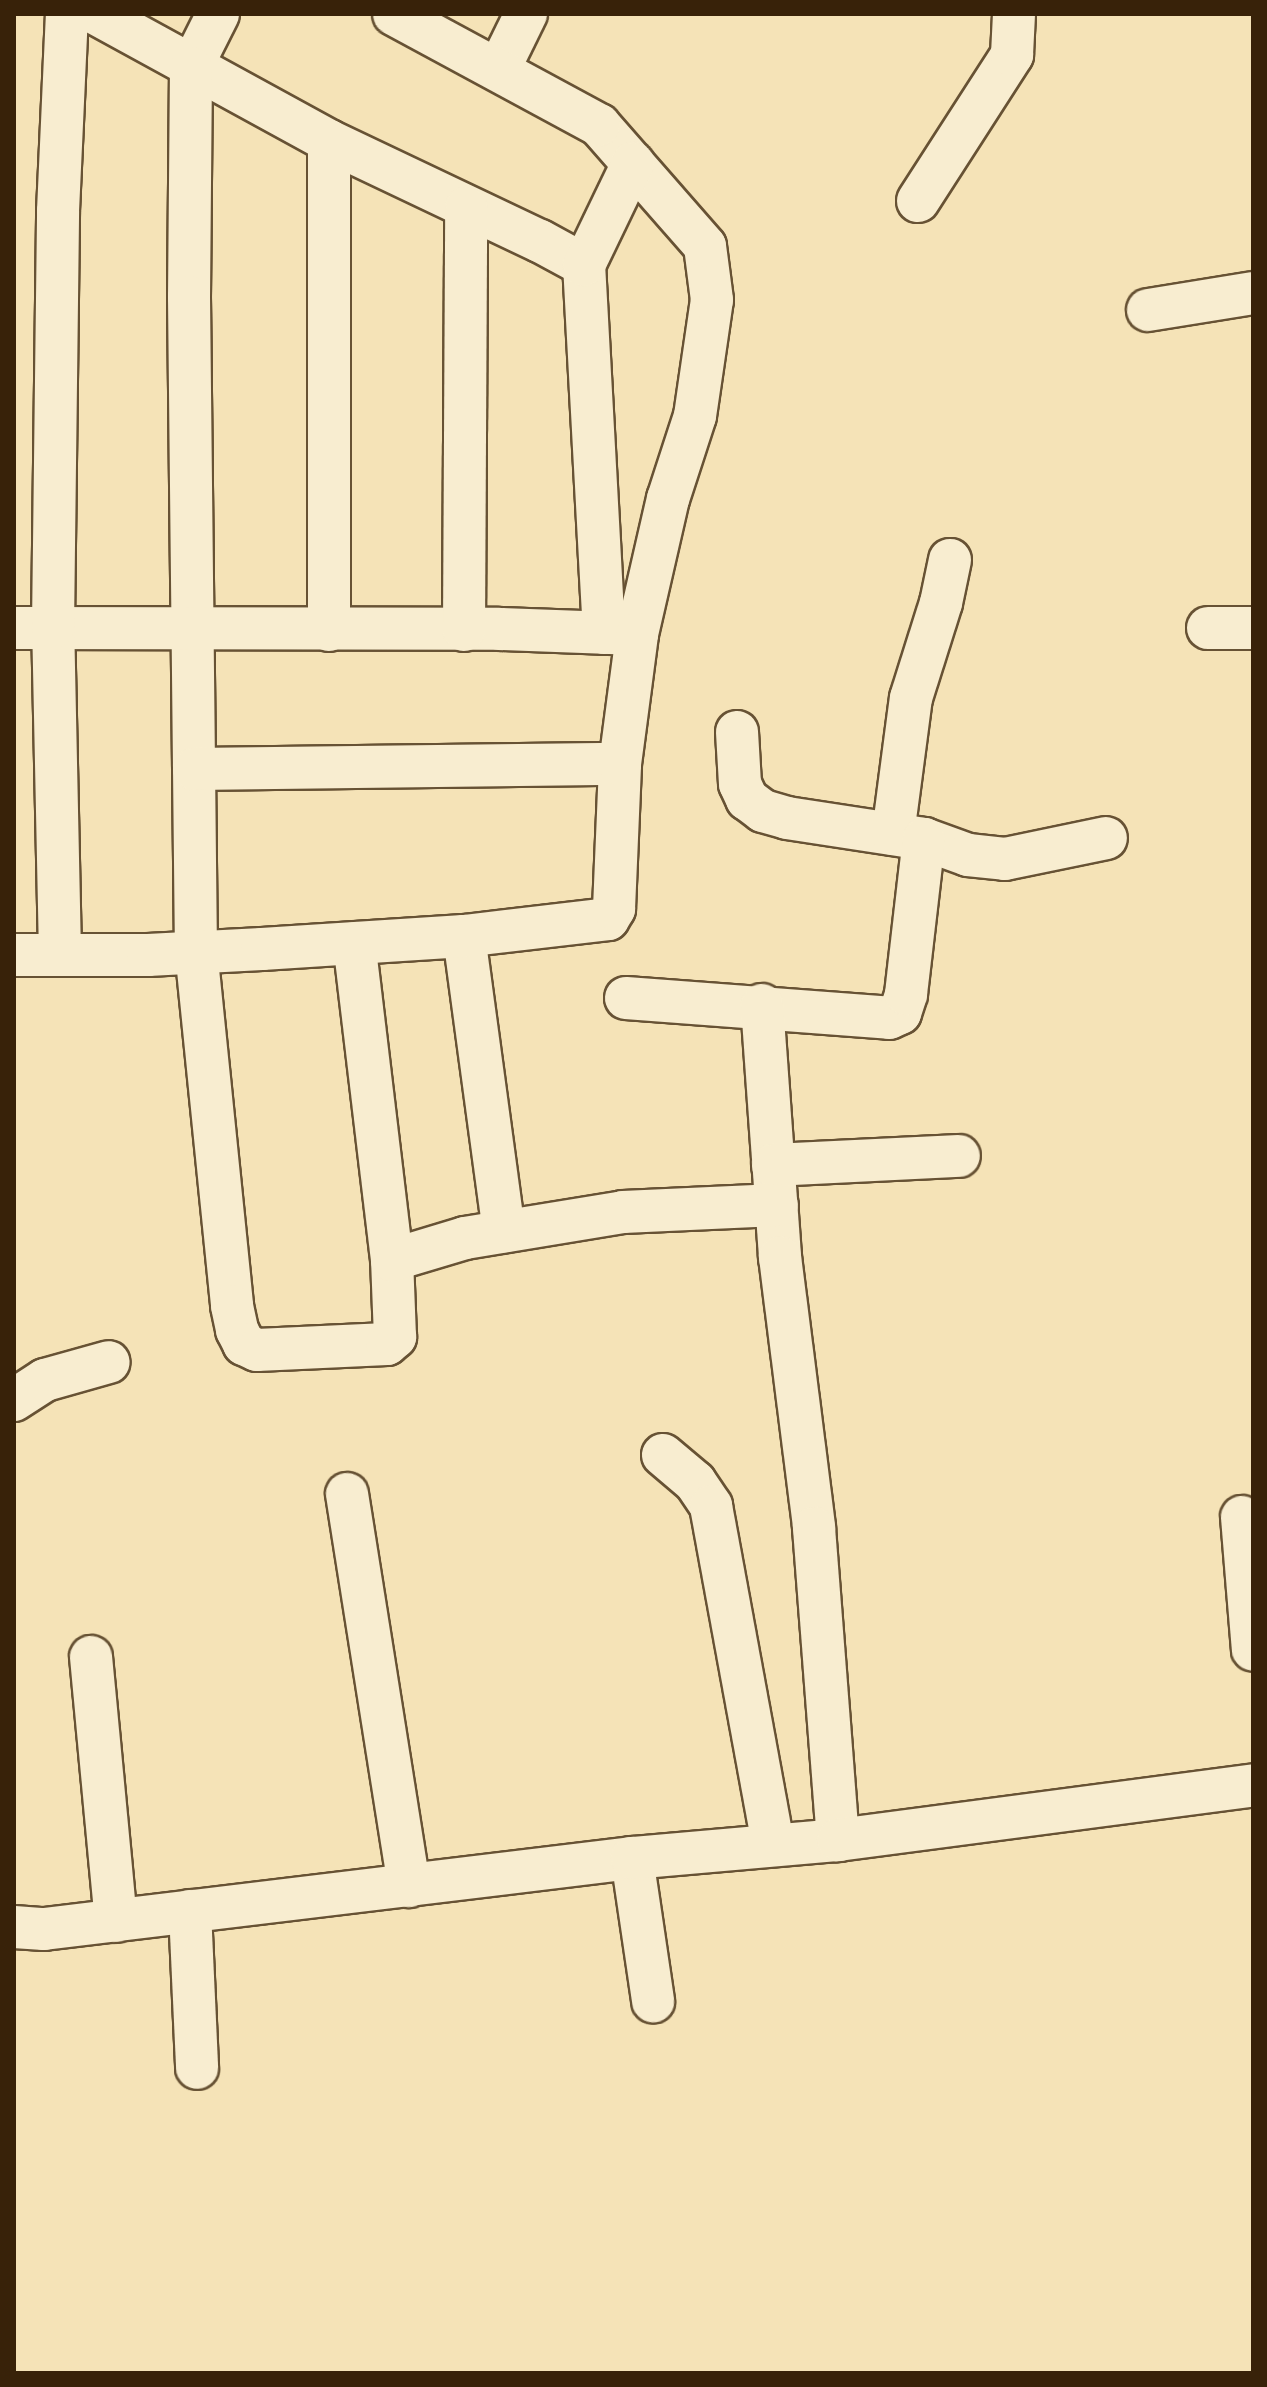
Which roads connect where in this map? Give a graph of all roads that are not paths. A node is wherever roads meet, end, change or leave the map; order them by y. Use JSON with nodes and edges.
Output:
{"nodes":[{"id":1,"x":67,"y":14,"type":"edge"},
{"id":2,"x":97,"y":14,"type":"edge"},
{"id":3,"x":218,"y":14,"type":"edge"},
{"id":4,"x":394,"y":14,"type":"edge"},
{"id":5,"x":526,"y":14,"type":"edge"},
{"id":6,"x":1014,"y":14,"type":"edge"},
{"id":7,"x":191,"y":68,"type":"junction"},
{"id":8,"x":499,"y":69,"type":"junction"},
{"id":9,"x":329,"y":141,"type":"junction"},
{"id":10,"x":633,"y":163,"type":"junction"},
{"id":11,"x":918,"y":201,"type":"dead end"},
{"id":12,"x":466,"y":208,"type":"junction"},
{"id":13,"x":584,"y":265,"type":"junction"},
{"id":14,"x":1253,"y":293,"type":"edge"},
{"id":15,"x":1148,"y":310,"type":"dead end"},
{"id":16,"x":950,"y":560,"type":"dead end"},
{"id":17,"x":34,"y":628,"type":"edge"},
{"id":18,"x":1208,"y":628,"type":"dead end"},
{"id":19,"x":1253,"y":628,"type":"edge"},
{"id":20,"x":193,"y":630,"type":"junction"},
{"id":21,"x":329,"y":630,"type":"junction"},
{"id":22,"x":464,"y":630,"type":"junction"},
{"id":23,"x":620,"y":633,"type":"junction"},
{"id":24,"x":737,"y":732,"type":"dead end"},
{"id":25,"x":620,"y":764,"type":"junction"},
{"id":26,"x":194,"y":769,"type":"junction"},
{"id":27,"x":909,"y":837,"type":"junction"},
{"id":28,"x":1106,"y":838,"type":"dead end"},
{"id":29,"x":464,"y":936,"type":"junction"},
{"id":30,"x":354,"y":943,"type":"junction"},
{"id":31,"x":196,"y":950,"type":"junction"},
{"id":32,"x":60,"y":954,"type":"junction"},
{"id":33,"x":14,"y":955,"type":"edge"},
{"id":34,"x":626,"y":998,"type":"dead end"},
{"id":35,"x":762,"y":1005,"type":"junction"},
{"id":36,"x":959,"y":1156,"type":"dead end"},
{"id":37,"x":775,"y":1185,"type":"junction"},
{"id":38,"x":504,"y":1231,"type":"junction"},
{"id":39,"x":392,"y":1260,"type":"junction"},
{"id":40,"x":109,"y":1362,"type":"dead end"},
{"id":41,"x":14,"y":1400,"type":"edge"},
{"id":42,"x":663,"y":1455,"type":"dead end"},
{"id":43,"x":347,"y":1494,"type":"dead end"},
{"id":44,"x":1242,"y":1517,"type":"dead end"},
{"id":45,"x":1253,"y":1650,"type":"edge"},
{"id":46,"x":91,"y":1657,"type":"dead end"},
{"id":47,"x":1253,"y":1785,"type":"edge"},
{"id":48,"x":838,"y":1840,"type":"junction"},
{"id":49,"x":773,"y":1844,"type":"junction"},
{"id":50,"x":632,"y":1858,"type":"junction"},
{"id":51,"x":409,"y":1886,"type":"junction"},
{"id":52,"x":190,"y":1911,"type":"junction"},
{"id":53,"x":116,"y":1921,"type":"junction"},
{"id":54,"x":14,"y":1927,"type":"edge"},
{"id":55,"x":653,"y":2001,"type":"dead end"},
{"id":56,"x":197,"y":2068,"type":"dead end"}],
"edges":[{"from":1,"to":17,"type":"street"},
{"from":2,"to":7,"type":"street"},
{"from":3,"to":7,"type":"street"},
{"from":4,"to":8,"type":"street"},
{"from":5,"to":8,"type":"street"},
{"from":6,"to":11,"type":"street"},
{"from":7,"to":9,"type":"street"},
{"from":7,"to":20,"type":"street"},
{"from":8,"to":10,"type":"street"},
{"from":9,"to":12,"type":"street"},
{"from":9,"to":21,"type":"street"},
{"from":10,"to":13,"type":"street"},
{"from":10,"to":23,"type":"street"},
{"from":12,"to":13,"type":"street"},
{"from":12,"to":22,"type":"street"},
{"from":13,"to":23,"type":"street"},
{"from":14,"to":15,"type":"street"},
{"from":16,"to":27,"type":"street"},
{"from":17,"to":20,"type":"street"},
{"from":17,"to":32,"type":"street"},
{"from":18,"to":19,"type":"street"},
{"from":20,"to":21,"type":"street"},
{"from":20,"to":26,"type":"street"},
{"from":21,"to":22,"type":"street"},
{"from":22,"to":23,"type":"street"},
{"from":23,"to":25,"type":"street"},
{"from":24,"to":27,"type":"street"},
{"from":25,"to":26,"type":"street"},
{"from":25,"to":29,"type":"street"},
{"from":26,"to":31,"type":"street"},
{"from":27,"to":28,"type":"street"},
{"from":27,"to":35,"type":"street"},
{"from":29,"to":30,"type":"street"},
{"from":29,"to":38,"type":"street"},
{"from":30,"to":31,"type":"street"},
{"from":30,"to":39,"type":"street"},
{"from":31,"to":32,"type":"street"},
{"from":31,"to":39,"type":"street"},
{"from":32,"to":33,"type":"street"},
{"from":34,"to":35,"type":"street"},
{"from":35,"to":37,"type":"street"},
{"from":36,"to":37,"type":"street"},
{"from":37,"to":38,"type":"street"},
{"from":37,"to":48,"type":"street"},
{"from":38,"to":39,"type":"street"},
{"from":40,"to":41,"type":"street"},
{"from":42,"to":49,"type":"street"},
{"from":43,"to":51,"type":"street"},
{"from":44,"to":45,"type":"street"},
{"from":46,"to":53,"type":"street"},
{"from":47,"to":48,"type":"street"},
{"from":48,"to":49,"type":"street"},
{"from":49,"to":50,"type":"street"},
{"from":50,"to":51,"type":"street"},
{"from":50,"to":55,"type":"street"},
{"from":51,"to":52,"type":"street"},
{"from":52,"to":53,"type":"street"},
{"from":52,"to":56,"type":"street"},
{"from":53,"to":54,"type":"street"}]}
